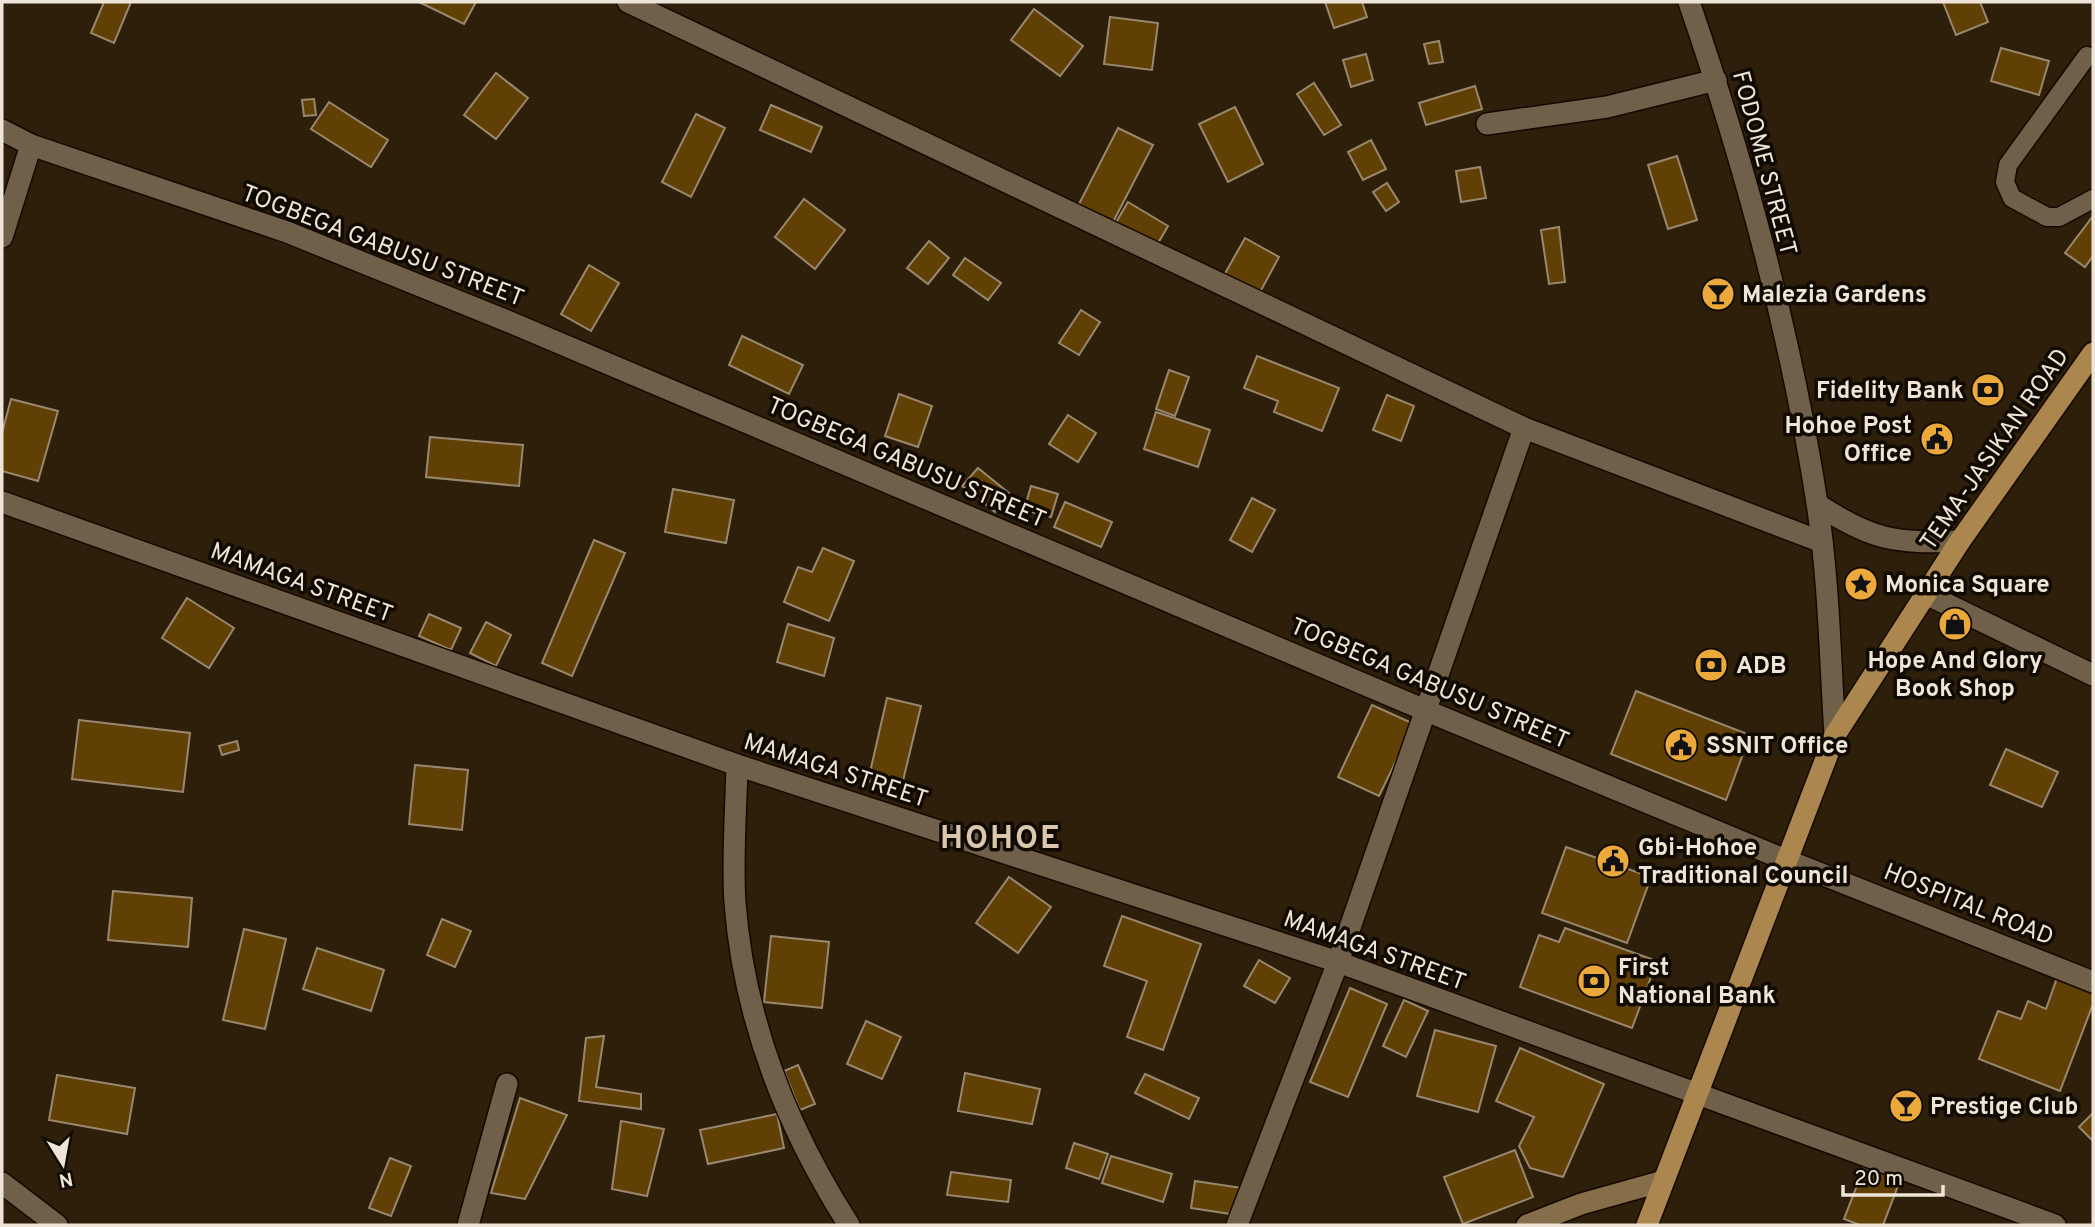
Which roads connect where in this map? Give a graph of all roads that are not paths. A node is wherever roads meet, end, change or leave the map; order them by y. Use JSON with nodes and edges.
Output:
{"nodes":[{"id":1,"x":628,"y":2,"type":"edge"},
{"id":2,"x":1689,"y":2,"type":"edge"},
{"id":3,"x":2087,"y":57,"type":"dead end"},
{"id":4,"x":1716,"y":80,"type":"junction"},
{"id":5,"x":1487,"y":124,"type":"dead end"},
{"id":6,"x":2,"y":130,"type":"edge"},
{"id":7,"x":31,"y":145,"type":"junction"},
{"id":8,"x":2093,"y":199,"type":"edge"},
{"id":9,"x":2,"y":237,"type":"edge"},
{"id":10,"x":2093,"y":353,"type":"edge"},
{"id":11,"x":1524,"y":428,"type":"junction"},
{"id":12,"x":2,"y":502,"type":"edge"},
{"id":13,"x":1817,"y":504,"type":"junction"},
{"id":14,"x":1960,"y":541,"type":"junction"},
{"id":15,"x":1822,"y":542,"type":"junction"},
{"id":16,"x":1926,"y":594,"type":"junction"},
{"id":17,"x":2093,"y":675,"type":"edge"},
{"id":18,"x":1427,"y":711,"type":"junction"},
{"id":19,"x":1835,"y":735,"type":"junction"},
{"id":20,"x":737,"y":765,"type":"junction"},
{"id":21,"x":1786,"y":860,"type":"junction"},
{"id":22,"x":1338,"y":962,"type":"junction"},
{"id":23,"x":2093,"y":982,"type":"edge"},
{"id":24,"x":508,"y":1084,"type":"dead end"},
{"id":25,"x":1696,"y":1096,"type":"junction"},
{"id":26,"x":1663,"y":1181,"type":"junction"},
{"id":27,"x":2,"y":1183,"type":"edge"},
{"id":28,"x":57,"y":1225,"type":"edge"},
{"id":29,"x":468,"y":1225,"type":"edge"},
{"id":30,"x":849,"y":1225,"type":"edge"},
{"id":31,"x":1237,"y":1225,"type":"edge"},
{"id":32,"x":1527,"y":1225,"type":"edge"},
{"id":33,"x":1647,"y":1225,"type":"edge"},
{"id":34,"x":2055,"y":1225,"type":"edge"}],
"edges":[{"from":1,"to":11,"type":"street"},
{"from":2,"to":4,"type":"street","name":"FODOME STREET"},
{"from":3,"to":8,"type":"lane"},
{"from":4,"to":5,"type":"street"},
{"from":4,"to":13,"type":"street","name":"FODOME STREET"},
{"from":6,"to":7,"type":"street","name":"TOGBEGA GABUSU STREET"},
{"from":7,"to":9,"type":"street"},
{"from":7,"to":18,"type":"street","name":"TOGBEGA GABUSU STREET"},
{"from":10,"to":14,"type":"highway","name":"TEMA-JASIKAN ROAD"},
{"from":11,"to":15,"type":"street"},
{"from":11,"to":18,"type":"street"},
{"from":12,"to":20,"type":"street","name":"MAMAGA STREET"},
{"from":13,"to":14,"type":"street"},
{"from":13,"to":15,"type":"street","name":"FODOME STREET"},
{"from":14,"to":16,"type":"highway","name":"TEMA-JASIKAN ROAD"},
{"from":15,"to":19,"type":"street","name":"FODOME STREET"},
{"from":16,"to":17,"type":"street"},
{"from":16,"to":19,"type":"highway","name":"TEMA-JASIKAN ROAD"},
{"from":18,"to":21,"type":"street","name":"TOGBEGA GABUSU STREET"},
{"from":18,"to":22,"type":"street"},
{"from":19,"to":21,"type":"highway","name":"TEMA-JASIKAN ROAD"},
{"from":20,"to":22,"type":"street","name":"MAMAGA STREET"},
{"from":20,"to":30,"type":"street"},
{"from":21,"to":23,"type":"street","name":"HOSPITAL ROAD"},
{"from":21,"to":25,"type":"highway","name":"TEMA-JASIKAN ROAD"},
{"from":22,"to":25,"type":"street","name":"MAMAGA STREET"},
{"from":22,"to":31,"type":"street"},
{"from":24,"to":29,"type":"street"},
{"from":25,"to":26,"type":"highway","name":"TEMA-JASIKAN ROAD"},
{"from":25,"to":34,"type":"street","name":"MAMAGA STREET"},
{"from":26,"to":32,"type":"main road"},
{"from":26,"to":33,"type":"highway","name":"TEMA-JASIKAN ROAD"},
{"from":27,"to":28,"type":"street"}]}
